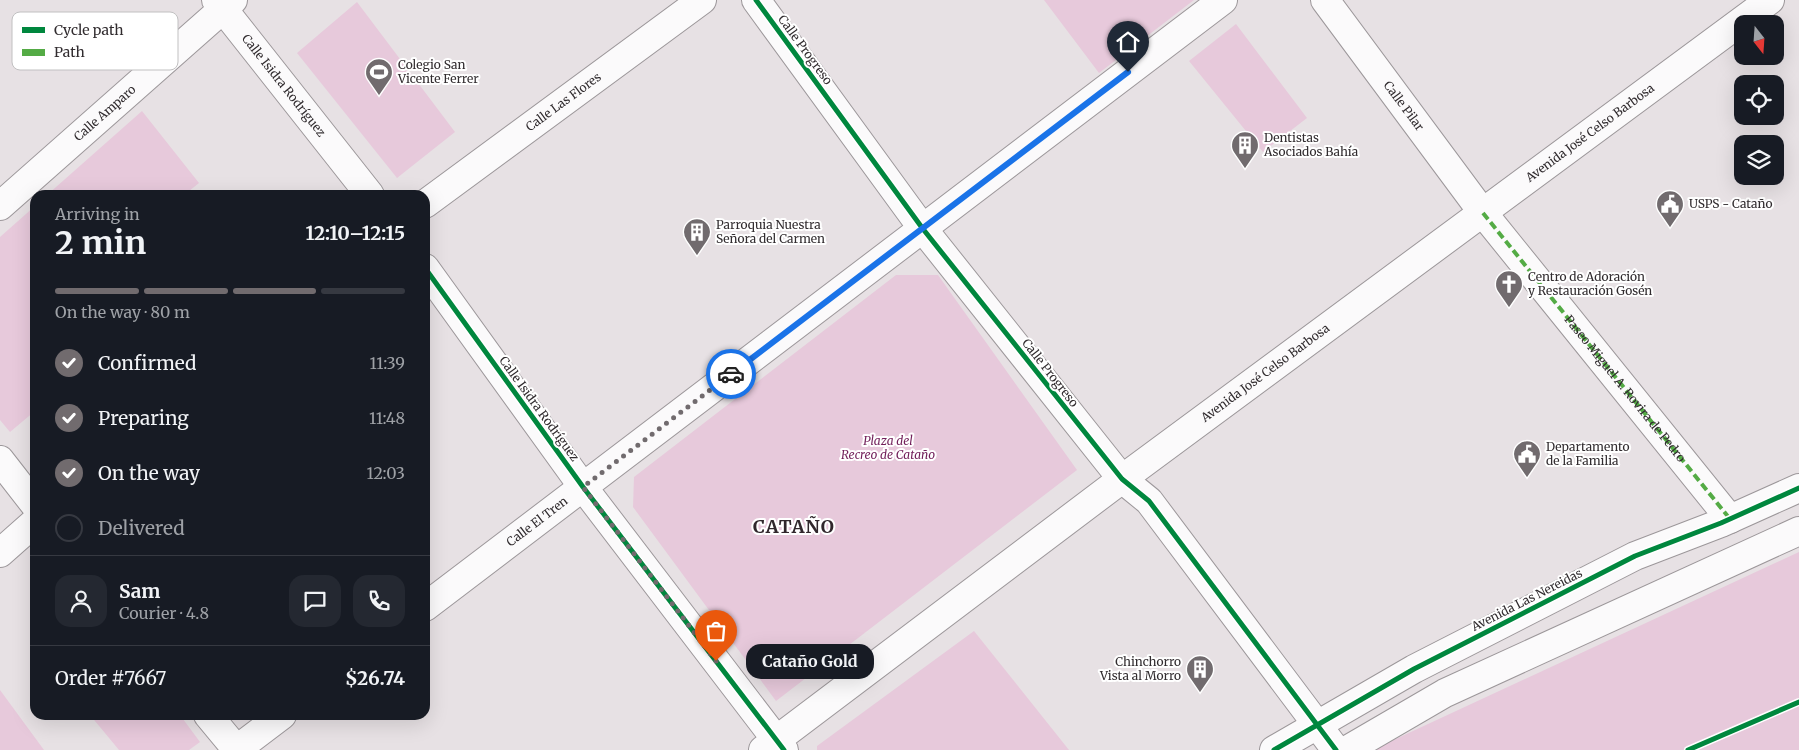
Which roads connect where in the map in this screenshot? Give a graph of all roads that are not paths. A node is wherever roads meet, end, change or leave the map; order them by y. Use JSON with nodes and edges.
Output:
{"nodes":[{"id":1,"x":702,"y":0,"type":"edge"},
{"id":2,"x":756,"y":0,"type":"edge"},
{"id":3,"x":1223,"y":0,"type":"edge"},
{"id":4,"x":1325,"y":0,"type":"edge"},
{"id":5,"x":1770,"y":0,"type":"edge"},
{"id":6,"x":224,"y":3,"type":"edge"},
{"id":7,"x":178,"y":45,"type":"edge"},
{"id":8,"x":150,"y":70,"type":"edge"},
{"id":9,"x":366,"y":190,"type":"edge"},
{"id":10,"x":430,"y":200,"type":"edge"},
{"id":11,"x":0,"y":206,"type":"edge"},
{"id":12,"x":1483,"y":213,"type":"junction"},
{"id":13,"x":923,"y":229,"type":"junction"},
{"id":14,"x":430,"y":275,"type":"edge"},
{"id":15,"x":0,"y":460,"type":"edge"},
{"id":16,"x":1122,"y":479,"type":"junction"},
{"id":17,"x":583,"y":487,"type":"junction"},
{"id":18,"x":1799,"y":488,"type":"edge"},
{"id":19,"x":30,"y":499,"type":"edge"},
{"id":20,"x":1730,"y":519,"type":"junction"},
{"id":21,"x":30,"y":526,"type":"edge"},
{"id":22,"x":1799,"y":531,"type":"edge"},
{"id":23,"x":0,"y":552,"type":"edge"},
{"id":24,"x":430,"y":603,"type":"edge"},
{"id":25,"x":212,"y":720,"type":"edge"},
{"id":26,"x":275,"y":720,"type":"edge"},
{"id":27,"x":1316,"y":724,"type":"junction"},
{"id":28,"x":774,"y":747,"type":"edge"},
{"id":29,"x":236,"y":750,"type":"edge"},
{"id":30,"x":1274,"y":750,"type":"edge"},
{"id":31,"x":1336,"y":750,"type":"edge"},
{"id":32,"x":1347,"y":750,"type":"edge"}],
"edges":[{"from":1,"to":10,"type":"street","name":"Calle Las Flores"},
{"from":2,"to":13,"type":"street","name":"Calle Progreso"},
{"from":3,"to":13,"type":"street","name":"Calle El Tren"},
{"from":4,"to":12,"type":"street","name":"Calle Pilar"},
{"from":5,"to":12,"type":"street","name":"Avenida José Celso Barbosa"},
{"from":6,"to":7,"type":"street","name":"Calle Amparo"},
{"from":6,"to":9,"type":"street","name":"Calle Isidra Rodríguez"},
{"from":8,"to":11,"type":"street","name":"Calle Amparo"},
{"from":12,"to":16,"type":"street","name":"Avenida José Celso Barbosa"},
{"from":12,"to":20,"type":"street","name":"Paseo Miguel A. Rovira de Pedro"},
{"from":13,"to":16,"type":"street","name":"Calle Progreso"},
{"from":13,"to":17,"type":"street","name":"Calle El Tren"},
{"from":14,"to":17,"type":"street","name":"Calle Isidra Rodríguez"},
{"from":15,"to":19,"type":"street"},
{"from":16,"to":27,"type":"street","name":"Calle Progreso"},
{"from":16,"to":28,"type":"street","name":"Avenida José Celso Barbosa"},
{"from":17,"to":24,"type":"street","name":"Calle El Tren"},
{"from":17,"to":28,"type":"street","name":"Calle Isidra Rodríguez"},
{"from":18,"to":20,"type":"street","name":"Avenida Las Nereidas"},
{"from":20,"to":27,"type":"street","name":"Avenida Las Nereidas"},
{"from":21,"to":23,"type":"street"},
{"from":22,"to":32,"type":"street"},
{"from":25,"to":29,"type":"street"},
{"from":26,"to":29,"type":"street"},
{"from":27,"to":30,"type":"street","name":"Avenida Las Nereidas"},
{"from":27,"to":31,"type":"street","name":"Calle Progreso"}]}
